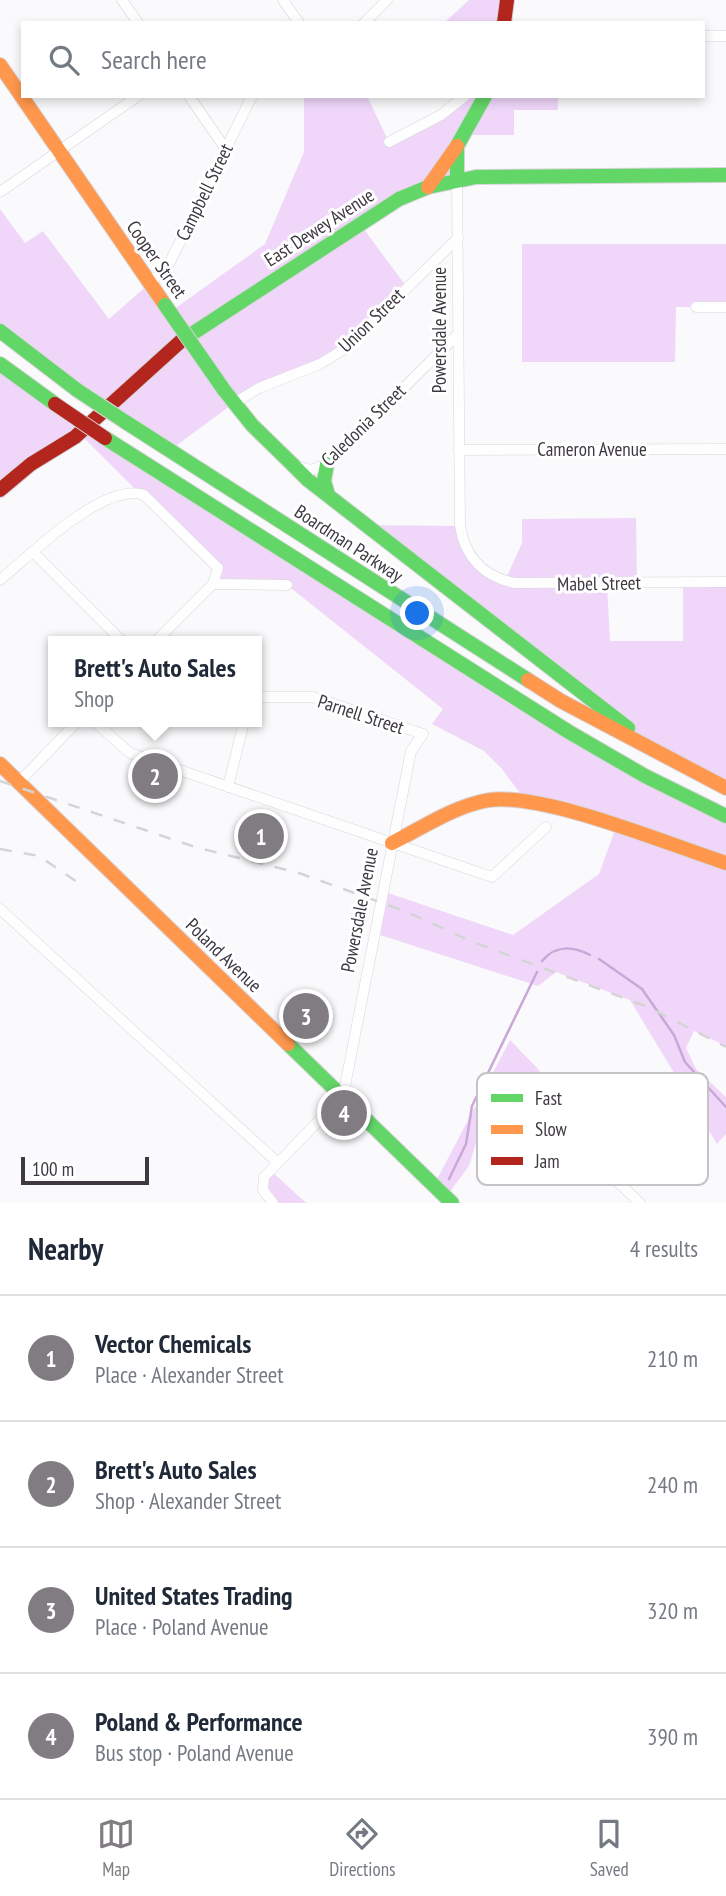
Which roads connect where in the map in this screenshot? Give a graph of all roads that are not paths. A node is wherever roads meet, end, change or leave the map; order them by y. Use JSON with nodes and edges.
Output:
{"nodes":[{"id":1,"x":122,"y":0,"type":"edge"},
{"id":2,"x":284,"y":0,"type":"edge"},
{"id":3,"x":387,"y":0,"type":"edge"},
{"id":4,"x":507,"y":0,"type":"edge"},
{"id":5,"x":137,"y":21,"type":"edge"},
{"id":6,"x":298,"y":21,"type":"edge"},
{"id":7,"x":366,"y":21,"type":"edge"},
{"id":8,"x":504,"y":21,"type":"edge"},
{"id":9,"x":726,"y":36,"type":"edge"},
{"id":10,"x":705,"y":37,"type":"edge"},
{"id":11,"x":0,"y":65,"type":"edge"},
{"id":12,"x":21,"y":96,"type":"edge"},
{"id":13,"x":23,"y":98,"type":"edge"},
{"id":14,"x":135,"y":98,"type":"edge"},
{"id":15,"x":190,"y":98,"type":"edge"},
{"id":16,"x":251,"y":98,"type":"edge"},
{"id":17,"x":463,"y":98,"type":"edge"},
{"id":18,"x":484,"y":98,"type":"edge"},
{"id":19,"x":389,"y":142,"type":"dead end"},
{"id":20,"x":457,"y":146,"type":"junction"},
{"id":21,"x":225,"y":148,"type":"junction"},
{"id":22,"x":59,"y":151,"type":"junction"},
{"id":23,"x":726,"y":176,"type":"edge"},
{"id":24,"x":457,"y":179,"type":"junction"},
{"id":25,"x":428,"y":187,"type":"junction"},
{"id":26,"x":0,"y":192,"type":"edge"},
{"id":27,"x":458,"y":237,"type":"junction"},
{"id":28,"x":150,"y":283,"type":"junction"},
{"id":29,"x":696,"y":307,"type":"dead end"},
{"id":30,"x":726,"y":307,"type":"edge"},
{"id":31,"x":0,"y":331,"type":"edge"},
{"id":32,"x":458,"y":334,"type":"junction"},
{"id":33,"x":0,"y":364,"type":"edge"},
{"id":34,"x":0,"y":370,"type":"edge"},
{"id":35,"x":41,"y":395,"type":"junction"},
{"id":36,"x":234,"y":403,"type":"junction"},
{"id":37,"x":726,"y":449,"type":"edge"},
{"id":38,"x":459,"y":450,"type":"junction"},
{"id":39,"x":327,"y":464,"type":"junction"},
{"id":40,"x":293,"y":465,"type":"junction"},
{"id":41,"x":0,"y":490,"type":"edge"},
{"id":42,"x":328,"y":495,"type":"junction"},
{"id":43,"x":33,"y":552,"type":"junction"},
{"id":44,"x":478,"y":565,"type":"joint"},
{"id":45,"x":0,"y":580,"type":"edge"},
{"id":46,"x":726,"y":582,"type":"edge"},
{"id":47,"x":213,"y":584,"type":"junction"},
{"id":48,"x":287,"y":585,"type":"dead end"},
{"id":49,"x":117,"y":636,"type":"edge"},
{"id":50,"x":161,"y":636,"type":"edge"},
{"id":51,"x":262,"y":697,"type":"edge"},
{"id":52,"x":72,"y":727,"type":"edge"},
{"id":53,"x":101,"y":727,"type":"edge"},
{"id":54,"x":243,"y":727,"type":"edge"},
{"id":55,"x":423,"y":734,"type":"joint"},
{"id":56,"x":0,"y":764,"type":"edge"},
{"id":57,"x":685,"y":768,"type":"junction"},
{"id":58,"x":19,"y":782,"type":"junction"},
{"id":59,"x":228,"y":787,"type":"junction"},
{"id":60,"x":726,"y":788,"type":"edge"},
{"id":61,"x":726,"y":816,"type":"edge"},
{"id":62,"x":547,"y":827,"type":"dead end"},
{"id":63,"x":392,"y":843,"type":"junction"},
{"id":64,"x":726,"y":863,"type":"edge"},
{"id":65,"x":0,"y":909,"type":"edge"},
{"id":66,"x":343,"y":1096,"type":"junction"},
{"id":67,"x":277,"y":1162,"type":"junction"},
{"id":68,"x":621,"y":1185,"type":"edge"},
{"id":69,"x":272,"y":1203,"type":"edge"},
{"id":70,"x":452,"y":1203,"type":"edge"},
{"id":71,"x":640,"y":1203,"type":"edge"}],
"edges":[{"from":1,"to":5,"type":"street"},
{"from":2,"to":6,"type":"street"},
{"from":3,"to":7,"type":"street"},
{"from":4,"to":8,"type":"main road"},
{"from":9,"to":10,"type":"street"},
{"from":11,"to":12,"type":"main road","name":"Cooper Street"},
{"from":13,"to":22,"type":"main road","name":"Cooper Street"},
{"from":14,"to":22,"type":"street"},
{"from":15,"to":21,"type":"street"},
{"from":16,"to":21,"type":"street","name":"Campbell Street"},
{"from":17,"to":19,"type":"street"},
{"from":18,"to":20,"type":"main road","name":"Powersdale Avenue"},
{"from":20,"to":24,"type":"main road","name":"Powersdale Avenue"},
{"from":20,"to":25,"type":"main road"},
{"from":21,"to":28,"type":"street","name":"Campbell Street"},
{"from":22,"to":26,"type":"street"},
{"from":22,"to":28,"type":"main road","name":"Cooper Street"},
{"from":23,"to":24,"type":"main road","name":"East Dewey Avenue"},
{"from":24,"to":25,"type":"main road","name":"East Dewey Avenue"},
{"from":24,"to":27,"type":"street","name":"Powersdale Avenue"},
{"from":25,"to":41,"type":"main road","name":"East Dewey Avenue"},
{"from":27,"to":32,"type":"street","name":"Powersdale Avenue"},
{"from":27,"to":36,"type":"street","name":"Union Street"},
{"from":28,"to":36,"type":"main road","name":"Cooper Street","bridge":true},
{"from":29,"to":30,"type":"street"},
{"from":31,"to":57,"type":"main road","name":"Boardman Parkway","bridge":true},
{"from":32,"to":38,"type":"street","name":"Powersdale Avenue"},
{"from":32,"to":39,"type":"street","name":"Caledonia Street"},
{"from":33,"to":35,"type":"main road"},
{"from":34,"to":35,"type":"main road"},
{"from":35,"to":61,"type":"main road","bridge":true},
{"from":36,"to":40,"type":"main road","name":"Cooper Street"},
{"from":37,"to":38,"type":"street","name":"Cameron Avenue"},
{"from":38,"to":44,"type":"street","name":"Powersdale Avenue"},
{"from":39,"to":40,"type":"street","name":"Caledonia Street"},
{"from":39,"to":42,"type":"main road"},
{"from":40,"to":42,"type":"main road","name":"Cooper Street"},
{"from":42,"to":57,"type":"main road","name":"Cooper Street"},
{"from":43,"to":45,"type":"street"},
{"from":43,"to":47,"type":"street"},
{"from":43,"to":49,"type":"street"},
{"from":44,"to":46,"type":"street","name":"Mabel Street"},
{"from":47,"to":48,"type":"street"},
{"from":47,"to":50,"type":"street"},
{"from":51,"to":55,"type":"street","name":"Parnell Street"},
{"from":52,"to":58,"type":"street"},
{"from":53,"to":59,"type":"street"},
{"from":54,"to":59,"type":"street"},
{"from":55,"to":63,"type":"street","name":"Powersdale Avenue"},
{"from":56,"to":58,"type":"main road","name":"Poland Avenue"},
{"from":57,"to":60,"type":"main road","name":"Boardman Parkway"},
{"from":58,"to":66,"type":"main road","name":"Poland Avenue"},
{"from":59,"to":63,"type":"street"},
{"from":62,"to":63,"type":"street"},
{"from":63,"to":64,"type":"main road"},
{"from":63,"to":66,"type":"street","name":"Powersdale Avenue"},
{"from":65,"to":67,"type":"street"},
{"from":66,"to":67,"type":"street"},
{"from":66,"to":70,"type":"main road","name":"Poland Avenue"},
{"from":67,"to":69,"type":"street"},
{"from":68,"to":71,"type":"street"}]}
